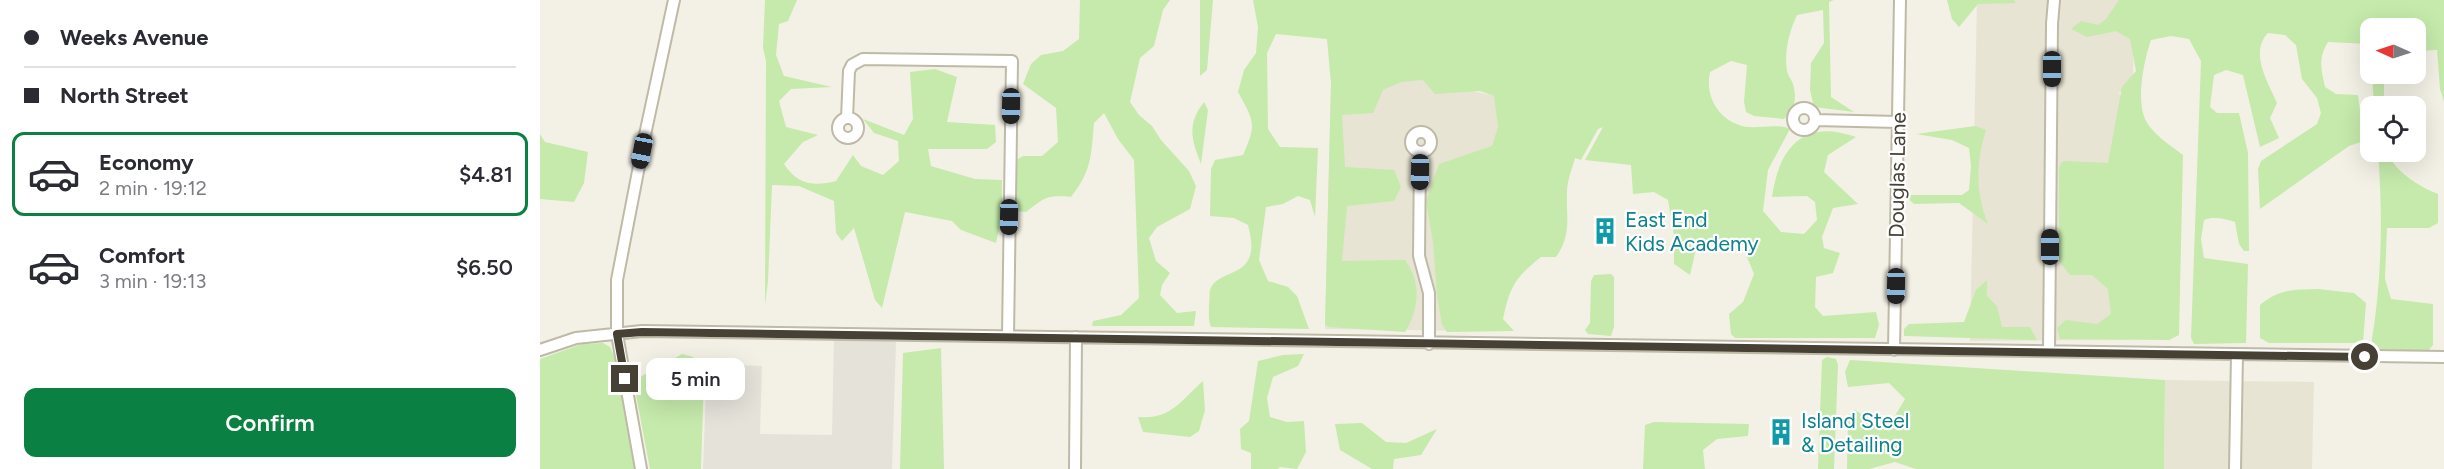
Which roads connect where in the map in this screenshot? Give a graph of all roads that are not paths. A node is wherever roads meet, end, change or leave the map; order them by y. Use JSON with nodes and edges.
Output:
{"nodes":[{"id":1,"x":675,"y":0,"type":"edge"},
{"id":2,"x":1900,"y":0,"type":"edge"},
{"id":3,"x":2054,"y":0,"type":"edge"},
{"id":4,"x":847,"y":118,"type":"dead end"},
{"id":5,"x":1815,"y":120,"type":"dead end"},
{"id":6,"x":1898,"y":122,"type":"junction"},
{"id":7,"x":1420,"y":153,"type":"dead end"},
{"id":8,"x":617,"y":334,"type":"junction"},
{"id":9,"x":1008,"y":336,"type":"junction"},
{"id":10,"x":1076,"y":337,"type":"junction"},
{"id":11,"x":1429,"y":344,"type":"junction"},
{"id":12,"x":540,"y":350,"type":"edge"},
{"id":13,"x":1894,"y":350,"type":"junction"},
{"id":14,"x":2049,"y":351,"type":"junction"},
{"id":15,"x":2237,"y":355,"type":"junction"},
{"id":16,"x":2444,"y":357,"type":"edge"},
{"id":17,"x":641,"y":469,"type":"edge"},
{"id":18,"x":1075,"y":469,"type":"edge"},
{"id":19,"x":2235,"y":469,"type":"edge"}],
"edges":[{"from":1,"to":8,"type":"street"},
{"from":2,"to":6,"type":"street","name":"Douglas Lane"},
{"from":3,"to":14,"type":"street"},
{"from":4,"to":9,"type":"street"},
{"from":5,"to":6,"type":"street"},
{"from":6,"to":13,"type":"street","name":"Douglas Lane"},
{"from":7,"to":11,"type":"street"},
{"from":8,"to":9,"type":"street"},
{"from":8,"to":12,"type":"street"},
{"from":8,"to":17,"type":"street"},
{"from":9,"to":10,"type":"street"},
{"from":10,"to":11,"type":"street"},
{"from":10,"to":18,"type":"street"},
{"from":11,"to":13,"type":"street"},
{"from":13,"to":14,"type":"street"},
{"from":14,"to":15,"type":"street"},
{"from":15,"to":16,"type":"street"},
{"from":15,"to":19,"type":"street"}]}
